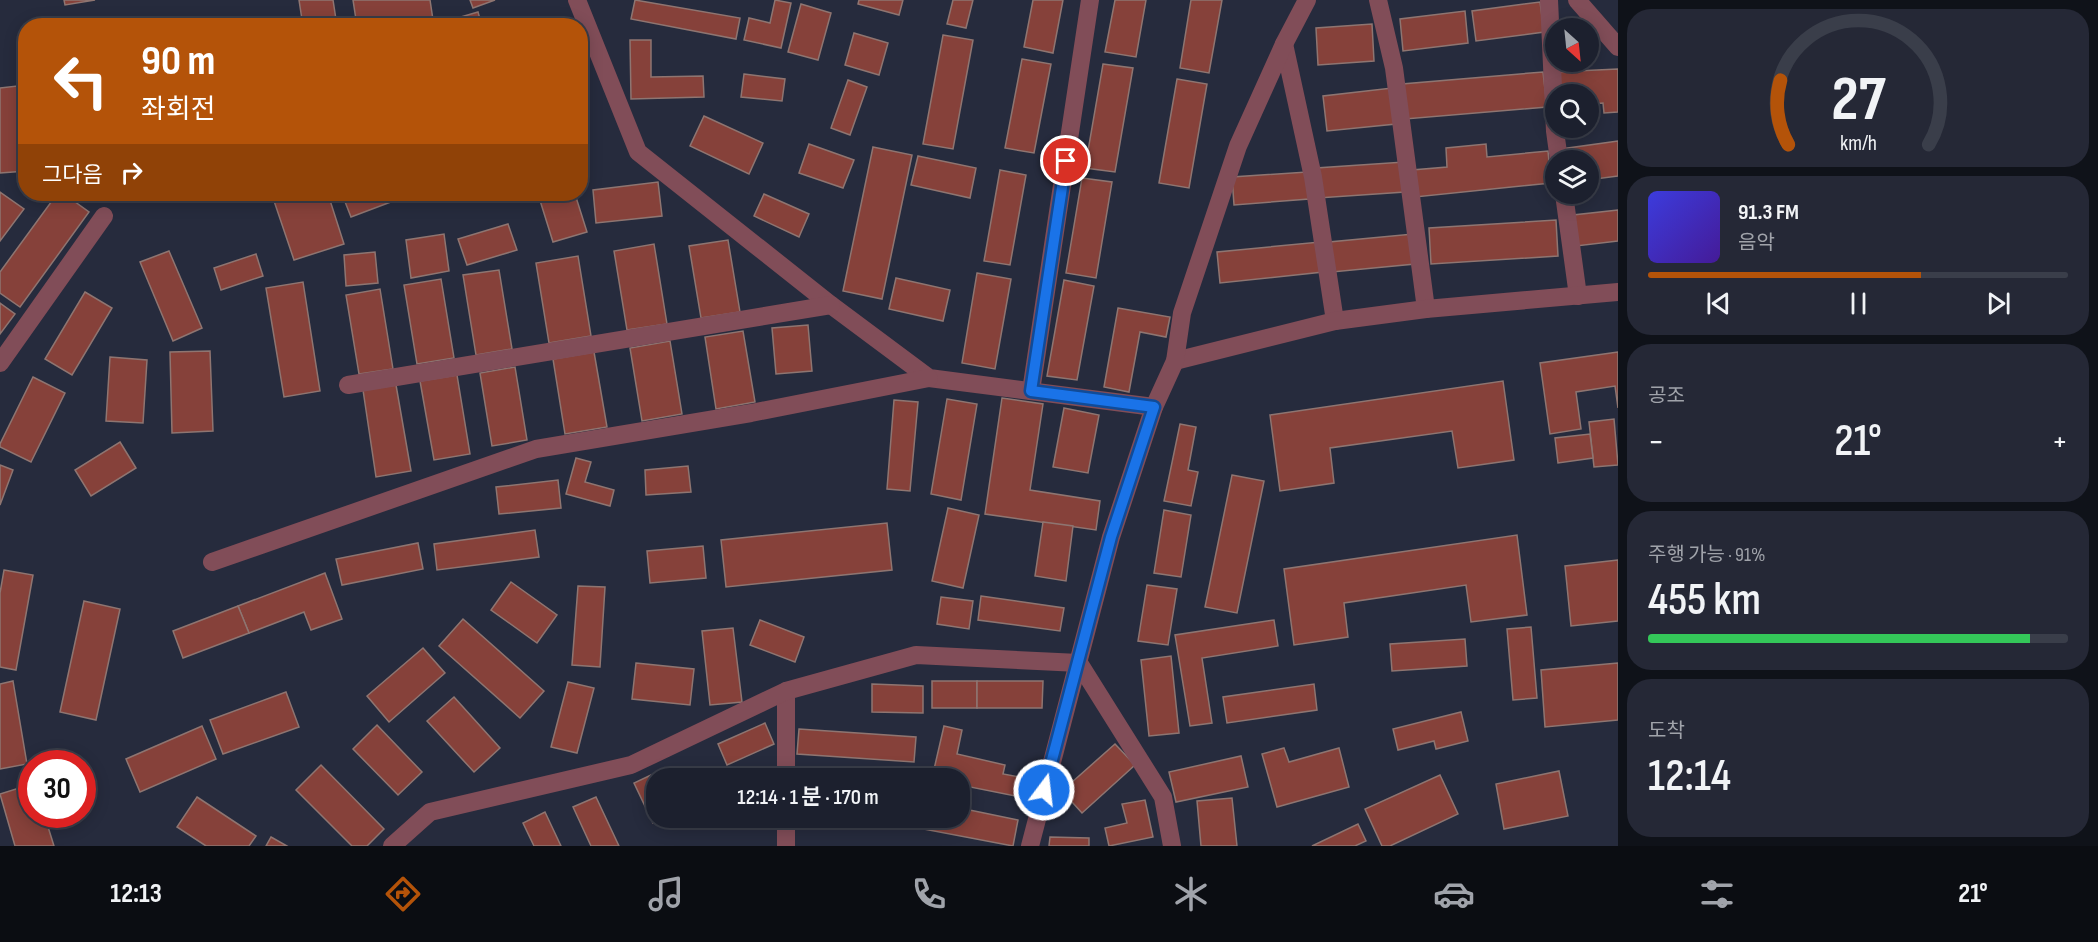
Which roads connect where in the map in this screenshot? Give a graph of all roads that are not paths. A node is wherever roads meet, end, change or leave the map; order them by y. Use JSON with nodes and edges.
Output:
{"nodes":[{"id":1,"x":577,"y":0,"type":"edge"},
{"id":2,"x":1090,"y":0,"type":"edge"},
{"id":3,"x":1307,"y":0,"type":"edge"},
{"id":4,"x":1378,"y":0,"type":"edge"},
{"id":5,"x":1549,"y":0,"type":"edge"},
{"id":6,"x":1577,"y":0,"type":"edge"},
{"id":7,"x":584,"y":18,"type":"edge"},
{"id":8,"x":588,"y":27,"type":"edge"},
{"id":9,"x":1284,"y":44,"type":"junction"},
{"id":10,"x":1618,"y":47,"type":"edge"},
{"id":11,"x":1558,"y":150,"type":"edge"},
{"id":12,"x":1565,"y":204,"type":"edge"},
{"id":13,"x":104,"y":216,"type":"dead end"},
{"id":14,"x":1618,"y":292,"type":"edge"},
{"id":15,"x":1578,"y":296,"type":"junction"},
{"id":16,"x":831,"y":306,"type":"junction"},
{"id":17,"x":1426,"y":309,"type":"junction"},
{"id":18,"x":1335,"y":321,"type":"junction"},
{"id":19,"x":1175,"y":361,"type":"junction"},
{"id":20,"x":0,"y":363,"type":"edge"},
{"id":21,"x":929,"y":378,"type":"junction"},
{"id":22,"x":348,"y":385,"type":"dead end"},
{"id":23,"x":1031,"y":391,"type":"junction"},
{"id":24,"x":1154,"y":407,"type":"junction"},
{"id":25,"x":212,"y":562,"type":"dead end"},
{"id":26,"x":1079,"y":663,"type":"junction"},
{"id":27,"x":786,"y":691,"type":"junction"},
{"id":28,"x":786,"y":768,"type":"edge"},
{"id":29,"x":786,"y":828,"type":"edge"},
{"id":30,"x":393,"y":846,"type":"edge"},
{"id":31,"x":786,"y":846,"type":"edge"},
{"id":32,"x":1030,"y":846,"type":"edge"},
{"id":33,"x":1172,"y":846,"type":"edge"}],
"edges":[{"from":1,"to":7,"type":"street"},
{"from":2,"to":23,"type":"street"},
{"from":3,"to":9,"type":"street"},
{"from":4,"to":17,"type":"street"},
{"from":5,"to":11,"type":"street"},
{"from":6,"to":10,"type":"street"},
{"from":8,"to":16,"type":"street"},
{"from":9,"to":18,"type":"street"},
{"from":9,"to":19,"type":"street"},
{"from":12,"to":15,"type":"street"},
{"from":13,"to":20,"type":"street"},
{"from":14,"to":15,"type":"street"},
{"from":15,"to":17,"type":"street"},
{"from":16,"to":21,"type":"street"},
{"from":16,"to":22,"type":"street"},
{"from":17,"to":18,"type":"street"},
{"from":18,"to":19,"type":"street"},
{"from":19,"to":24,"type":"street"},
{"from":21,"to":23,"type":"street"},
{"from":21,"to":25,"type":"street"},
{"from":23,"to":24,"type":"street"},
{"from":24,"to":26,"type":"street"},
{"from":26,"to":27,"type":"street"},
{"from":26,"to":32,"type":"street"},
{"from":26,"to":33,"type":"street"},
{"from":27,"to":28,"type":"street"},
{"from":27,"to":30,"type":"street"},
{"from":29,"to":31,"type":"street"}]}
